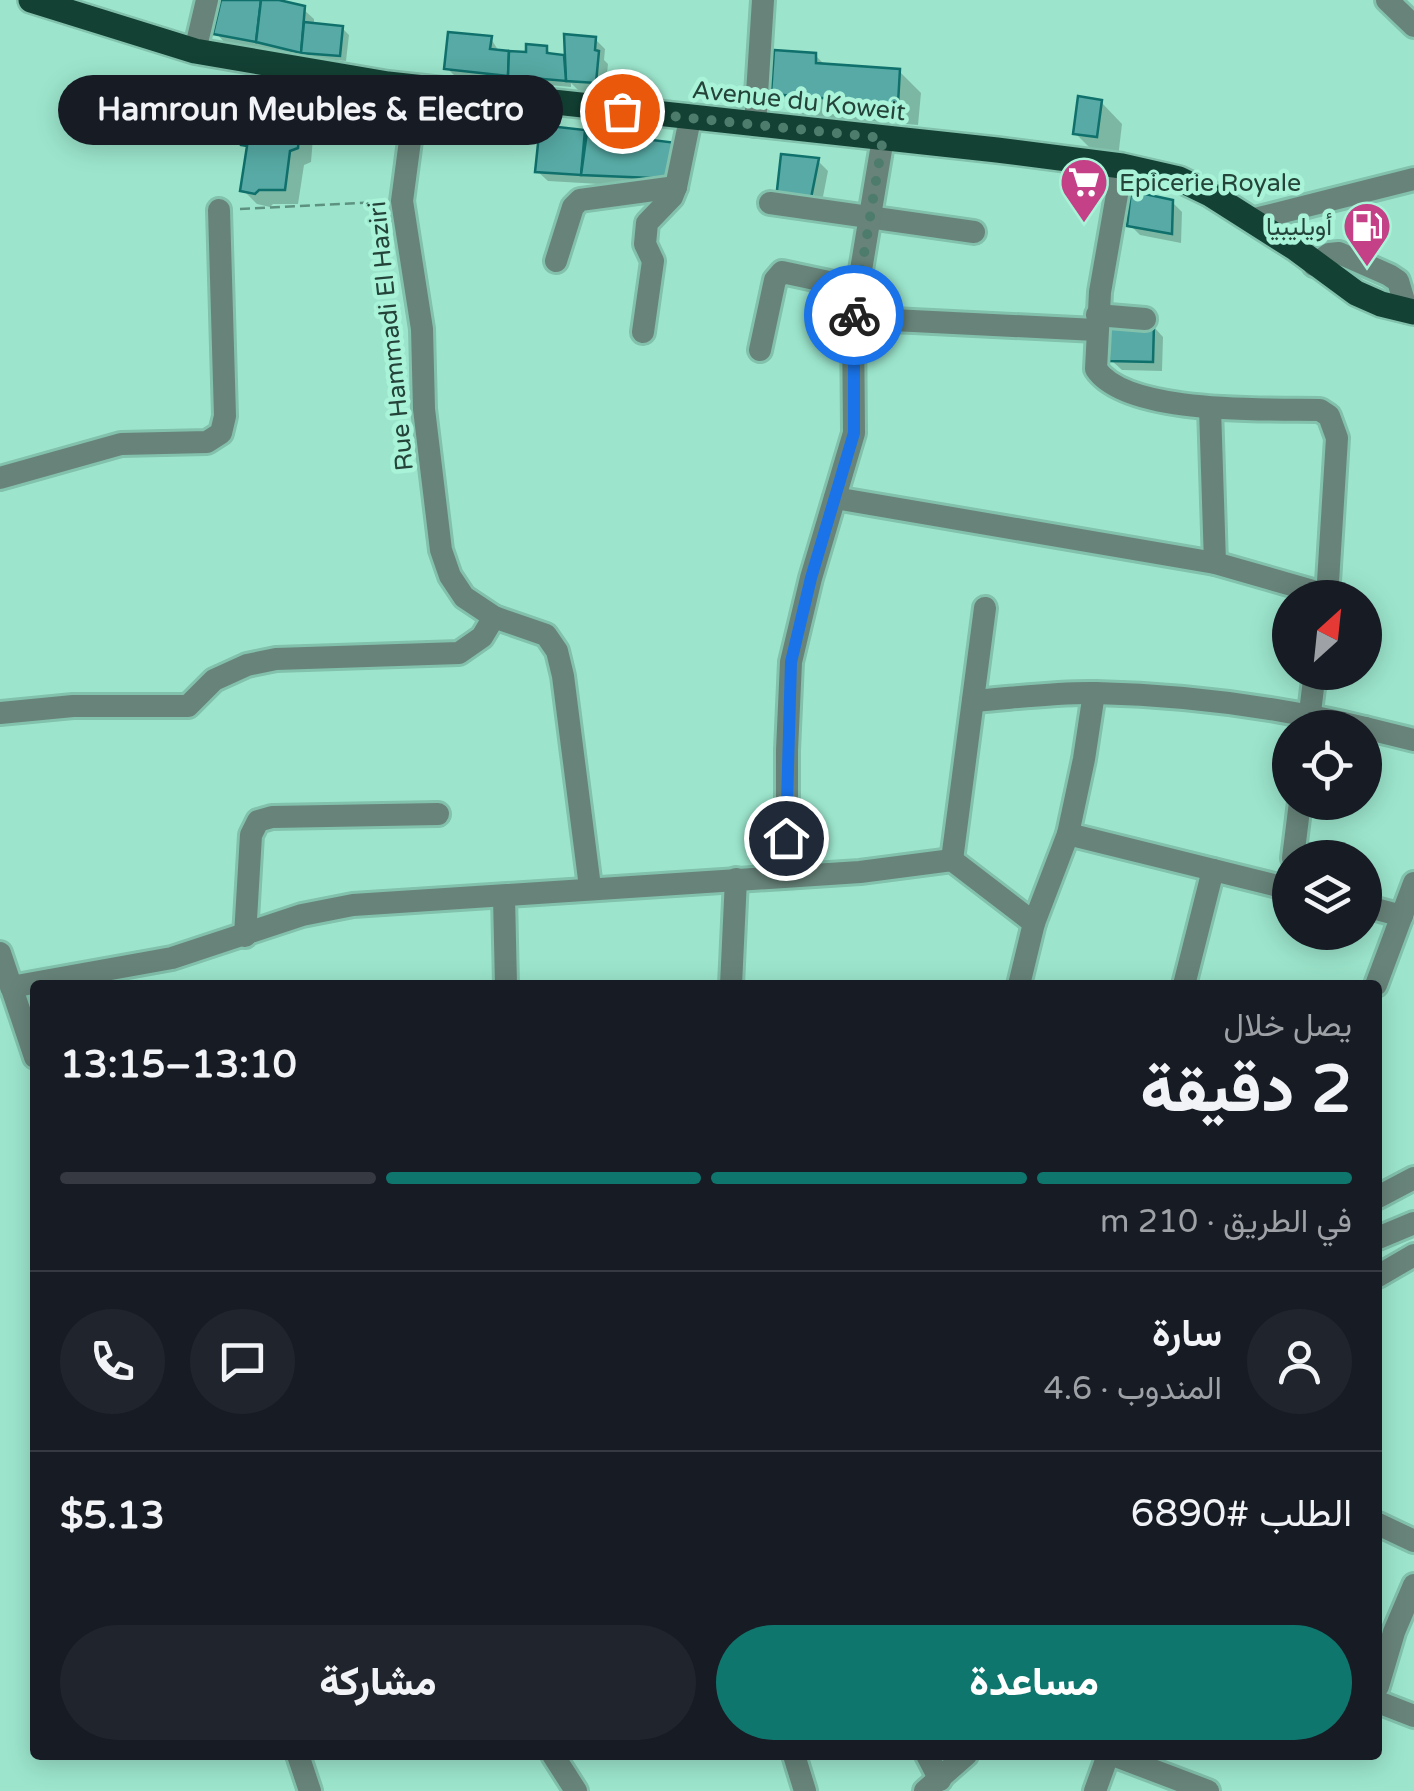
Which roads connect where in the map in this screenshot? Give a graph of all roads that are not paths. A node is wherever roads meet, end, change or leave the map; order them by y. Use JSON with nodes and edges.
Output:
{"nodes":[{"id":1,"x":31,"y":0,"type":"edge"},
{"id":2,"x":206,"y":0,"type":"edge"},
{"id":3,"x":764,"y":0,"type":"edge"},
{"id":4,"x":1387,"y":0,"type":"edge"},
{"id":5,"x":1414,"y":26,"type":"edge"},
{"id":6,"x":195,"y":51,"type":"junction"},
{"id":7,"x":417,"y":88,"type":"junction"},
{"id":8,"x":690,"y":119,"type":"junction"},
{"id":9,"x":755,"y":126,"type":"junction"},
{"id":10,"x":883,"y":138,"type":"junction"},
{"id":11,"x":1122,"y":166,"type":"junction"},
{"id":12,"x":1414,"y":179,"type":"edge"},
{"id":13,"x":676,"y":188,"type":"junction"},
{"id":14,"x":770,"y":203,"type":"dead end"},
{"id":15,"x":219,"y":210,"type":"road end"},
{"id":16,"x":870,"y":218,"type":"junction"},
{"id":17,"x":1251,"y":220,"type":"junction"},
{"id":18,"x":974,"y":232,"type":"dead end"},
{"id":19,"x":556,"y":260,"type":"dead end"},
{"id":20,"x":857,"y":288,"type":"junction"},
{"id":21,"x":1411,"y":312,"type":"edge"},
{"id":22,"x":854,"y":318,"type":"junction"},
{"id":23,"x":1145,"y":319,"type":"dead end"},
{"id":24,"x":1097,"y":322,"type":"junction"},
{"id":25,"x":643,"y":332,"type":"dead end"},
{"id":26,"x":760,"y":350,"type":"dead end"},
{"id":27,"x":1210,"y":408,"type":"junction"},
{"id":28,"x":0,"y":478,"type":"edge"},
{"id":29,"x":835,"y":498,"type":"junction"},
{"id":30,"x":1216,"y":564,"type":"junction"},
{"id":31,"x":1272,"y":580,"type":"edge"},
{"id":32,"x":1328,"y":580,"type":"edge"},
{"id":33,"x":985,"y":608,"type":"dead end"},
{"id":34,"x":494,"y":617,"type":"junction"},
{"id":35,"x":1094,"y":693,"type":"junction"},
{"id":36,"x":973,"y":701,"type":"junction"},
{"id":37,"x":1272,"y":713,"type":"edge"},
{"id":38,"x":0,"y":714,"type":"edge"},
{"id":39,"x":1382,"y":732,"type":"edge"},
{"id":40,"x":1414,"y":740,"type":"edge"},
{"id":41,"x":438,"y":814,"type":"dead end"},
{"id":42,"x":1068,"y":834,"type":"junction"},
{"id":43,"x":952,"y":860,"type":"junction"},
{"id":44,"x":1212,"y":870,"type":"junction"},
{"id":45,"x":787,"y":876,"type":"junction"},
{"id":46,"x":736,"y":879,"type":"junction"},
{"id":47,"x":1414,"y":883,"type":"edge"},
{"id":48,"x":1272,"y":885,"type":"edge"},
{"id":49,"x":590,"y":888,"type":"junction"},
{"id":50,"x":504,"y":898,"type":"junction"},
{"id":51,"x":1382,"y":911,"type":"edge"},
{"id":52,"x":1402,"y":916,"type":"junction"},
{"id":53,"x":1034,"y":924,"type":"junction"},
{"id":54,"x":245,"y":936,"type":"junction"},
{"id":55,"x":0,"y":953,"type":"edge"},
{"id":56,"x":50,"y":980,"type":"edge"},
{"id":57,"x":506,"y":980,"type":"edge"},
{"id":58,"x":730,"y":980,"type":"edge"},
{"id":59,"x":1020,"y":980,"type":"edge"},
{"id":60,"x":1185,"y":980,"type":"edge"},
{"id":61,"x":1378,"y":980,"type":"edge"},
{"id":62,"x":30,"y":984,"type":"edge"},
{"id":63,"x":11,"y":987,"type":"junction"},
{"id":64,"x":30,"y":1043,"type":"edge"},
{"id":65,"x":1414,"y":1178,"type":"edge"},
{"id":66,"x":1382,"y":1196,"type":"edge"},
{"id":67,"x":1414,"y":1223,"type":"edge"},
{"id":68,"x":1382,"y":1236,"type":"edge"},
{"id":69,"x":1414,"y":1240,"type":"edge"},
{"id":70,"x":1414,"y":1255,"type":"edge"},
{"id":71,"x":1382,"y":1258,"type":"edge"},
{"id":72,"x":1382,"y":1274,"type":"edge"},
{"id":73,"x":1382,"y":1526,"type":"edge"},
{"id":74,"x":1414,"y":1540,"type":"edge"},
{"id":75,"x":1414,"y":1586,"type":"edge"},
{"id":76,"x":1382,"y":1672,"type":"edge"},
{"id":77,"x":1382,"y":1704,"type":"edge"},
{"id":78,"x":1414,"y":1716,"type":"edge"},
{"id":79,"x":300,"y":1760,"type":"edge"},
{"id":80,"x":557,"y":1760,"type":"edge"},
{"id":81,"x":796,"y":1760,"type":"edge"},
{"id":82,"x":928,"y":1760,"type":"edge"},
{"id":83,"x":961,"y":1760,"type":"edge"},
{"id":84,"x":1109,"y":1760,"type":"edge"},
{"id":85,"x":1124,"y":1760,"type":"edge"},
{"id":86,"x":932,"y":1786,"type":"edge"},
{"id":87,"x":310,"y":1791,"type":"edge"},
{"id":88,"x":576,"y":1791,"type":"edge"},
{"id":89,"x":805,"y":1791,"type":"edge"},
{"id":90,"x":1095,"y":1791,"type":"edge"},
{"id":91,"x":1208,"y":1791,"type":"edge"}],
"edges":[{"from":1,"to":6,"type":"main road","name":"Avenue du Koweit"},
{"from":2,"to":6,"type":"street"},
{"from":3,"to":9,"type":"street"},
{"from":4,"to":5,"type":"street"},
{"from":6,"to":7,"type":"main road","name":"Avenue du Koweit"},
{"from":7,"to":8,"type":"main road","name":"Avenue du Koweit"},
{"from":7,"to":34,"type":"street","name":"Rue Hammadi El Haziri"},
{"from":8,"to":9,"type":"main road","name":"Avenue du Koweit"},
{"from":8,"to":13,"type":"street"},
{"from":9,"to":10,"type":"main road","name":"Avenue du Koweit"},
{"from":10,"to":11,"type":"main road","name":"Avenue du Koweit"},
{"from":10,"to":16,"type":"street"},
{"from":11,"to":17,"type":"main road","name":"Avenue du Koweit"},
{"from":11,"to":24,"type":"street"},
{"from":12,"to":17,"type":"street"},
{"from":13,"to":19,"type":"street"},
{"from":13,"to":25,"type":"street"},
{"from":14,"to":16,"type":"street"},
{"from":15,"to":28,"type":"street"},
{"from":16,"to":18,"type":"street"},
{"from":16,"to":20,"type":"street"},
{"from":17,"to":21,"type":"main road","name":"Avenue du Koweit"},
{"from":20,"to":22,"type":"street"},
{"from":20,"to":26,"type":"street"},
{"from":22,"to":24,"type":"street"},
{"from":22,"to":29,"type":"street"},
{"from":23,"to":24,"type":"street"},
{"from":24,"to":27,"type":"street"},
{"from":27,"to":30,"type":"street"},
{"from":27,"to":32,"type":"street"},
{"from":29,"to":30,"type":"street"},
{"from":29,"to":45,"type":"street"},
{"from":30,"to":31,"type":"street"},
{"from":33,"to":36,"type":"street"},
{"from":34,"to":38,"type":"street"},
{"from":34,"to":49,"type":"street"},
{"from":35,"to":36,"type":"street"},
{"from":35,"to":37,"type":"street"},
{"from":35,"to":42,"type":"street"},
{"from":36,"to":43,"type":"street"},
{"from":39,"to":40,"type":"street"},
{"from":41,"to":54,"type":"street"},
{"from":42,"to":44,"type":"street"},
{"from":42,"to":53,"type":"street"},
{"from":43,"to":45,"type":"street"},
{"from":43,"to":53,"type":"street"},
{"from":44,"to":48,"type":"street"},
{"from":44,"to":60,"type":"street"},
{"from":45,"to":46,"type":"street"},
{"from":46,"to":49,"type":"street"},
{"from":46,"to":58,"type":"street"},
{"from":47,"to":52,"type":"street"},
{"from":49,"to":50,"type":"street"},
{"from":50,"to":54,"type":"street"},
{"from":50,"to":57,"type":"street"},
{"from":51,"to":52,"type":"street"},
{"from":52,"to":61,"type":"street"},
{"from":53,"to":59,"type":"street"},
{"from":54,"to":56,"type":"street"},
{"from":55,"to":63,"type":"street"},
{"from":62,"to":63,"type":"street"},
{"from":63,"to":64,"type":"street"},
{"from":65,"to":66,"type":"street"},
{"from":67,"to":68,"type":"street"},
{"from":69,"to":71,"type":"street"},
{"from":70,"to":72,"type":"street"},
{"from":73,"to":74,"type":"street"},
{"from":75,"to":76,"type":"street"},
{"from":77,"to":78,"type":"street"},
{"from":79,"to":87,"type":"street"},
{"from":80,"to":88,"type":"street"},
{"from":81,"to":89,"type":"street"},
{"from":82,"to":86,"type":"street"},
{"from":83,"to":86,"type":"street"},
{"from":84,"to":90,"type":"street"},
{"from":85,"to":91,"type":"street"}]}
